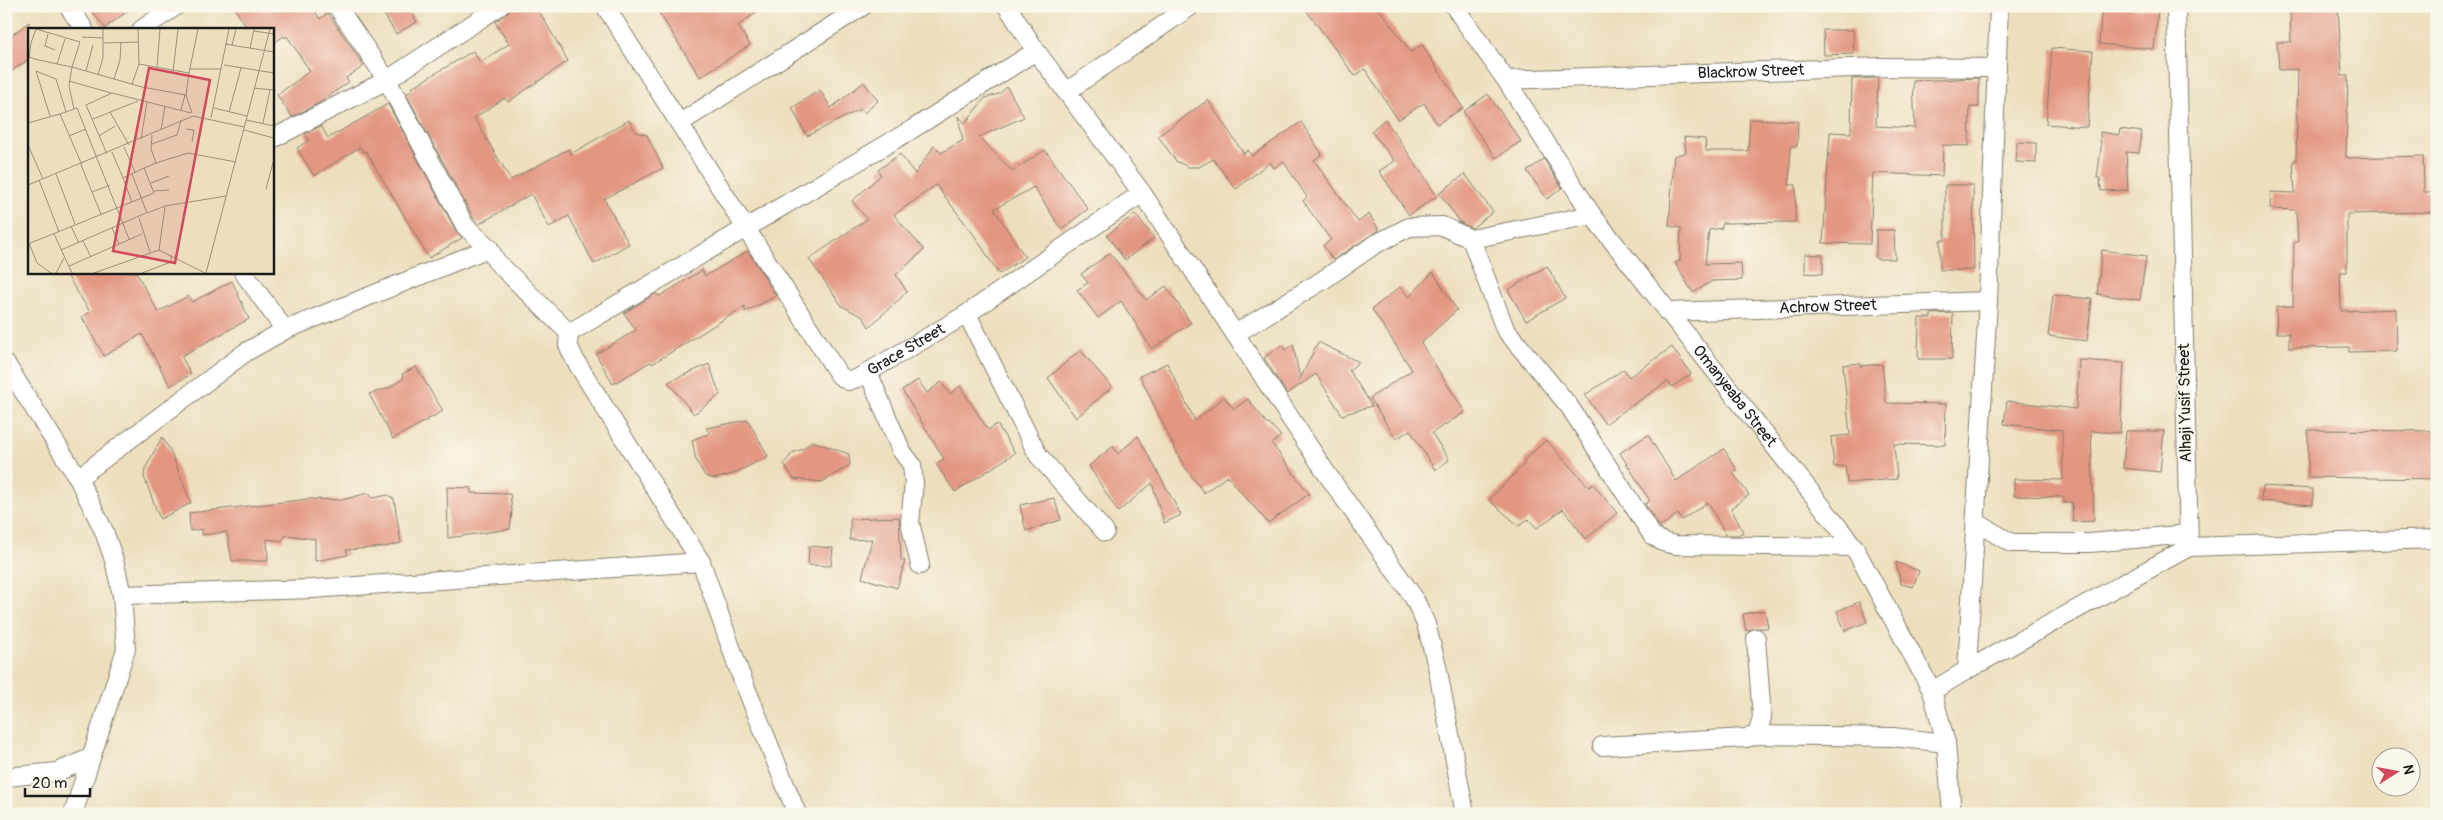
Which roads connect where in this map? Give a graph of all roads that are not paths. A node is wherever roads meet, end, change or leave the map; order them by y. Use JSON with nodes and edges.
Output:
{"nodes":[{"id":1,"x":68,"y":6,"type":"edge"},
{"id":2,"x":176,"y":6,"type":"edge"},
{"id":3,"x":337,"y":6,"type":"edge"},
{"id":4,"x":500,"y":6,"type":"edge"},
{"id":5,"x":605,"y":6,"type":"edge"},
{"id":6,"x":862,"y":6,"type":"edge"},
{"id":7,"x":1007,"y":6,"type":"edge"},
{"id":8,"x":1191,"y":6,"type":"edge"},
{"id":9,"x":1454,"y":6,"type":"edge"},
{"id":10,"x":1999,"y":6,"type":"edge"},
{"id":11,"x":2176,"y":6,"type":"edge"},
{"id":12,"x":83,"y":28,"type":"edge"},
{"id":13,"x":143,"y":28,"type":"edge"},
{"id":14,"x":1036,"y":51,"type":"junction"},
{"id":15,"x":1997,"y":68,"type":"junction"},
{"id":16,"x":387,"y":80,"type":"junction"},
{"id":17,"x":1506,"y":80,"type":"junction"},
{"id":18,"x":1066,"y":92,"type":"junction"},
{"id":19,"x":680,"y":123,"type":"junction"},
{"id":20,"x":274,"y":138,"type":"edge"},
{"id":21,"x":1142,"y":193,"type":"junction"},
{"id":22,"x":1592,"y":215,"type":"junction"},
{"id":23,"x":747,"y":227,"type":"junction"},
{"id":24,"x":1471,"y":238,"type":"junction"},
{"id":25,"x":489,"y":248,"type":"junction"},
{"id":26,"x":244,"y":274,"type":"edge"},
{"id":27,"x":1988,"y":301,"type":"junction"},
{"id":28,"x":1667,"y":312,"type":"junction"},
{"id":29,"x":968,"y":314,"type":"junction"},
{"id":30,"x":285,"y":330,"type":"junction"},
{"id":31,"x":569,"y":333,"type":"junction"},
{"id":32,"x":1235,"y":334,"type":"junction"},
{"id":33,"x":6,"y":364,"type":"edge"},
{"id":34,"x":868,"y":372,"type":"junction"},
{"id":35,"x":78,"y":478,"type":"junction"},
{"id":36,"x":1976,"y":522,"type":"junction"},
{"id":37,"x":1105,"y":532,"type":"dead end"},
{"id":38,"x":2437,"y":539,"type":"edge"},
{"id":39,"x":2189,"y":541,"type":"junction"},
{"id":40,"x":1854,"y":547,"type":"junction"},
{"id":41,"x":701,"y":562,"type":"junction"},
{"id":42,"x":920,"y":565,"type":"dead end"},
{"id":43,"x":122,"y":595,"type":"junction"},
{"id":44,"x":1756,"y":638,"type":"dead end"},
{"id":45,"x":1967,"y":670,"type":"junction"},
{"id":46,"x":1932,"y":690,"type":"junction"},
{"id":47,"x":1757,"y":735,"type":"junction"},
{"id":48,"x":1946,"y":743,"type":"junction"},
{"id":49,"x":1602,"y":746,"type":"dead end"},
{"id":50,"x":90,"y":758,"type":"junction"},
{"id":51,"x":6,"y":777,"type":"edge"},
{"id":52,"x":73,"y":814,"type":"edge"},
{"id":53,"x":797,"y":814,"type":"edge"},
{"id":54,"x":1465,"y":814,"type":"edge"},
{"id":55,"x":1952,"y":814,"type":"edge"}],
"edges":[{"from":1,"to":12,"type":"street"},
{"from":2,"to":13,"type":"street"},
{"from":3,"to":16,"type":"street"},
{"from":4,"to":16,"type":"street"},
{"from":5,"to":19,"type":"street","name":"Grace Street"},
{"from":6,"to":19,"type":"street"},
{"from":7,"to":14,"type":"street"},
{"from":8,"to":18,"type":"street"},
{"from":9,"to":17,"type":"street","name":"Omanyeaba Street"},
{"from":10,"to":15,"type":"street"},
{"from":11,"to":39,"type":"street","name":"Alhaji Yusif Street"},
{"from":14,"to":18,"type":"street"},
{"from":14,"to":23,"type":"street"},
{"from":15,"to":17,"type":"street","name":"Blackrow Street"},
{"from":15,"to":27,"type":"street"},
{"from":16,"to":20,"type":"street"},
{"from":16,"to":25,"type":"street"},
{"from":17,"to":22,"type":"street","name":"Omanyeaba Street"},
{"from":18,"to":21,"type":"street"},
{"from":19,"to":23,"type":"street","name":"Grace Street"},
{"from":21,"to":29,"type":"street","name":"Grace Street"},
{"from":21,"to":32,"type":"street"},
{"from":22,"to":24,"type":"street"},
{"from":22,"to":28,"type":"street","name":"Omanyeaba Street"},
{"from":23,"to":31,"type":"street"},
{"from":23,"to":34,"type":"street","name":"Grace Street"},
{"from":24,"to":32,"type":"street"},
{"from":24,"to":40,"type":"street"},
{"from":25,"to":30,"type":"street"},
{"from":25,"to":31,"type":"street"},
{"from":26,"to":30,"type":"street"},
{"from":27,"to":28,"type":"street","name":"Achrow Street"},
{"from":27,"to":36,"type":"street"},
{"from":28,"to":40,"type":"street","name":"Omanyeaba Street"},
{"from":29,"to":34,"type":"street","name":"Grace Street"},
{"from":29,"to":37,"type":"street"},
{"from":30,"to":35,"type":"street"},
{"from":31,"to":41,"type":"street"},
{"from":32,"to":54,"type":"street"},
{"from":33,"to":35,"type":"street"},
{"from":34,"to":42,"type":"street"},
{"from":35,"to":43,"type":"street"},
{"from":36,"to":39,"type":"street"},
{"from":36,"to":45,"type":"street"},
{"from":38,"to":39,"type":"street"},
{"from":39,"to":45,"type":"street"},
{"from":40,"to":46,"type":"street","name":"Omanyeaba Street"},
{"from":41,"to":43,"type":"street"},
{"from":41,"to":53,"type":"street"},
{"from":43,"to":50,"type":"street"},
{"from":44,"to":47,"type":"street"},
{"from":45,"to":46,"type":"street"},
{"from":46,"to":48,"type":"street","name":"Omanyeaba Street"},
{"from":47,"to":48,"type":"street"},
{"from":47,"to":49,"type":"street"},
{"from":48,"to":55,"type":"street","name":"Omanyeaba Street"},
{"from":50,"to":51,"type":"street"},
{"from":50,"to":52,"type":"street"}]}
